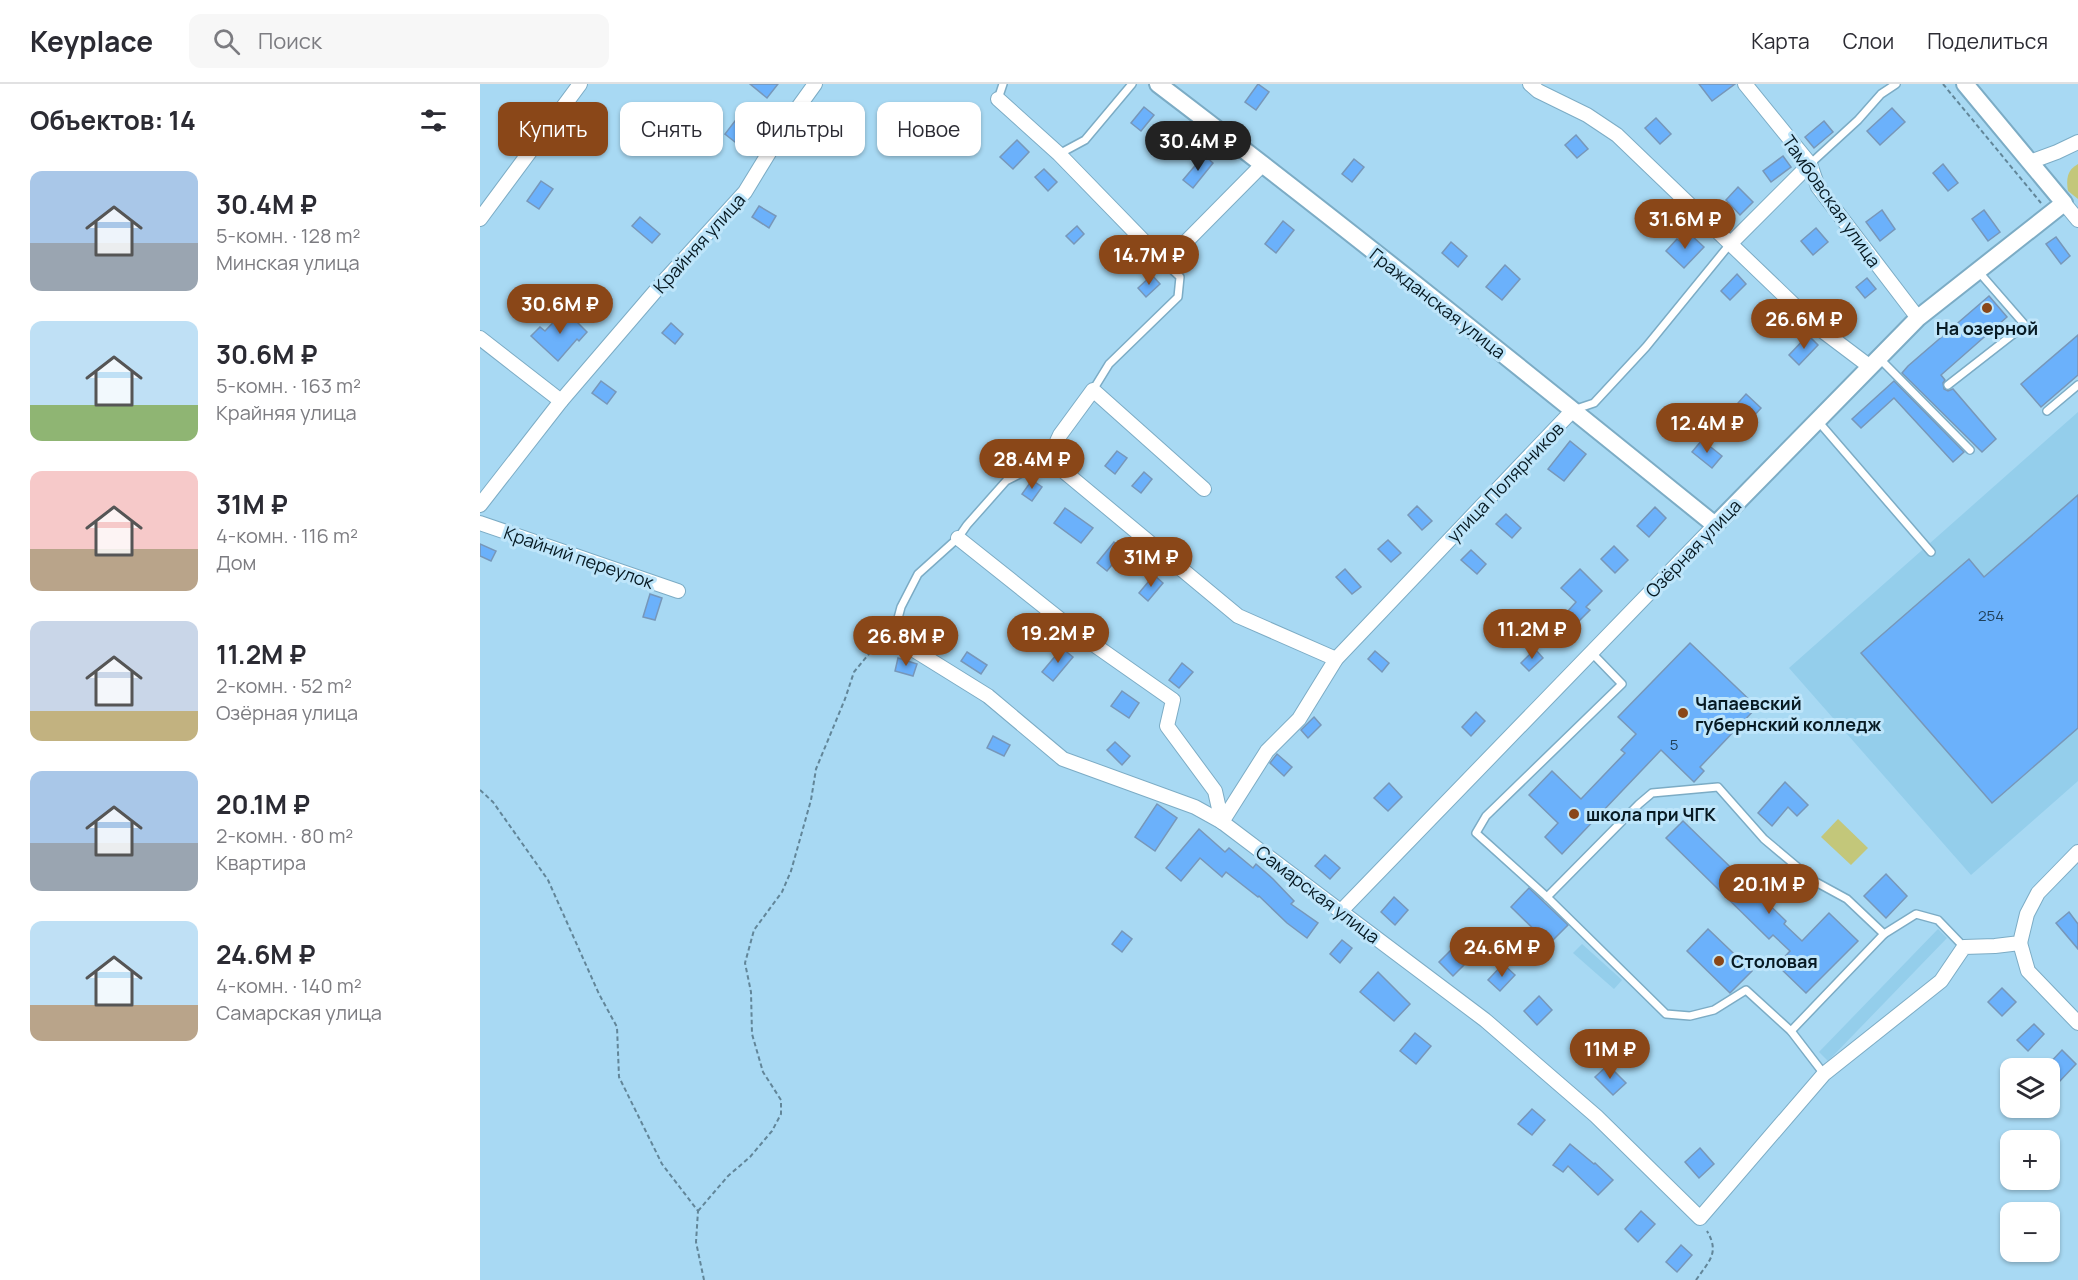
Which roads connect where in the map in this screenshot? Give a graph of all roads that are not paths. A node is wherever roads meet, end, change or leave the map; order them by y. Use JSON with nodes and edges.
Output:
{"nodes":[{"id":1,"x":580,"y":84,"type":"edge"},
{"id":2,"x":816,"y":84,"type":"edge"},
{"id":3,"x":1003,"y":84,"type":"edge"},
{"id":4,"x":1132,"y":84,"type":"edge"},
{"id":5,"x":1158,"y":84,"type":"edge"},
{"id":6,"x":1530,"y":84,"type":"edge"},
{"id":7,"x":1745,"y":84,"type":"edge"},
{"id":8,"x":1896,"y":84,"type":"edge"},
{"id":9,"x":1965,"y":84,"type":"edge"},
{"id":10,"x":998,"y":99,"type":"joint"},
{"id":11,"x":2078,"y":142,"type":"edge"},
{"id":12,"x":2057,"y":152,"type":"junction"},
{"id":13,"x":1059,"y":154,"type":"junction"},
{"id":14,"x":2078,"y":154,"type":"edge"},
{"id":15,"x":2030,"y":162,"type":"junction"},
{"id":16,"x":1263,"y":164,"type":"junction"},
{"id":17,"x":1810,"y":164,"type":"junction"},
{"id":18,"x":2064,"y":203,"type":"junction"},
{"id":19,"x":480,"y":219,"type":"edge"},
{"id":20,"x":2078,"y":220,"type":"edge"},
{"id":21,"x":1731,"y":243,"type":"junction"},
{"id":22,"x":1165,"y":263,"type":"junction"},
{"id":23,"x":1978,"y":271,"type":"junction"},
{"id":24,"x":1918,"y":318,"type":"junction"},
{"id":25,"x":480,"y":338,"type":"edge"},
{"id":26,"x":1874,"y":362,"type":"junction"},
{"id":27,"x":1948,"y":385,"type":"dead end"},
{"id":28,"x":2078,"y":385,"type":"edge"},
{"id":29,"x":1093,"y":390,"type":"junction"},
{"id":30,"x":561,"y":401,"type":"junction"},
{"id":31,"x":1573,"y":410,"type":"junction"},
{"id":32,"x":2048,"y":411,"type":"dead end"},
{"id":33,"x":1818,"y":420,"type":"junction"},
{"id":34,"x":1970,"y":450,"type":"dead end"},
{"id":35,"x":1048,"y":459,"type":"junction"},
{"id":36,"x":1204,"y":489,"type":"dead end"},
{"id":37,"x":480,"y":505,"type":"edge"},
{"id":38,"x":480,"y":523,"type":"edge"},
{"id":39,"x":1715,"y":525,"type":"junction"},
{"id":40,"x":958,"y":538,"type":"junction"},
{"id":41,"x":1931,"y":552,"type":"dead end"},
{"id":42,"x":678,"y":591,"type":"dead end"},
{"id":43,"x":893,"y":638,"type":"joint"},
{"id":44,"x":1592,"y":653,"type":"junction"},
{"id":45,"x":1336,"y":659,"type":"junction"},
{"id":46,"x":1222,"y":822,"type":"junction"},
{"id":47,"x":2078,"y":852,"type":"edge"},
{"id":48,"x":1547,"y":897,"type":"junction"},
{"id":49,"x":1341,"y":911,"type":"junction"},
{"id":50,"x":1884,"y":934,"type":"junction"},
{"id":51,"x":2020,"y":943,"type":"junction"},
{"id":52,"x":1964,"y":946,"type":"junction"},
{"id":53,"x":2078,"y":1023,"type":"edge"},
{"id":54,"x":1791,"y":1031,"type":"junction"},
{"id":55,"x":1824,"y":1074,"type":"junction"}],
"edges":[{"from":1,"to":19,"type":"street"},
{"from":2,"to":30,"type":"street","name":"Крайняя улица"},
{"from":3,"to":10,"type":"lane"},
{"from":4,"to":13,"type":"lane"},
{"from":5,"to":16,"type":"street","name":"Гражданская улица"},
{"from":6,"to":21,"type":"street"},
{"from":7,"to":17,"type":"street","name":"Тамбовская улица"},
{"from":8,"to":17,"type":"lane"},
{"from":9,"to":15,"type":"street"},
{"from":10,"to":13,"type":"street"},
{"from":11,"to":12,"type":"street"},
{"from":12,"to":14,"type":"street"},
{"from":12,"to":15,"type":"street"},
{"from":13,"to":22,"type":"street"},
{"from":15,"to":18,"type":"street"},
{"from":16,"to":22,"type":"street"},
{"from":16,"to":31,"type":"street","name":"Гражданская улица"},
{"from":17,"to":21,"type":"street","name":"улица Полярников"},
{"from":17,"to":24,"type":"street","name":"Тамбовская улица"},
{"from":18,"to":20,"type":"street"},
{"from":18,"to":23,"type":"street","name":"Озёрная улица"},
{"from":21,"to":26,"type":"street"},
{"from":21,"to":31,"type":"lane","name":"улица Полярников"},
{"from":22,"to":29,"type":"lane"},
{"from":23,"to":24,"type":"street","name":"Озёрная улица"},
{"from":23,"to":27,"type":"lane"},
{"from":24,"to":26,"type":"street","name":"Озёрная улица"},
{"from":25,"to":30,"type":"street"},
{"from":26,"to":33,"type":"street","name":"Озёрная улица"},
{"from":26,"to":34,"type":"lane"},
{"from":28,"to":32,"type":"lane"},
{"from":29,"to":35,"type":"street"},
{"from":29,"to":36,"type":"street"},
{"from":30,"to":37,"type":"street","name":"Крайняя улица"},
{"from":31,"to":39,"type":"street","name":"Гражданская улица"},
{"from":31,"to":45,"type":"street","name":"улица Полярников"},
{"from":33,"to":39,"type":"street","name":"Озёрная улица"},
{"from":33,"to":41,"type":"lane"},
{"from":35,"to":40,"type":"lane"},
{"from":35,"to":45,"type":"street"},
{"from":38,"to":42,"type":"street","name":"Крайний переулок"},
{"from":39,"to":44,"type":"street","name":"Озёрная улица"},
{"from":40,"to":43,"type":"lane"},
{"from":40,"to":46,"type":"street"},
{"from":43,"to":46,"type":"street","name":"Самарская улица"},
{"from":44,"to":48,"type":"lane"},
{"from":44,"to":49,"type":"street","name":"Озёрная улица"},
{"from":45,"to":46,"type":"street","name":"улица Полярников"},
{"from":46,"to":49,"type":"street","name":"Самарская улица"},
{"from":47,"to":51,"type":"street"},
{"from":48,"to":50,"type":"lane"},
{"from":48,"to":54,"type":"lane"},
{"from":49,"to":55,"type":"street","name":"Самарская улица"},
{"from":50,"to":52,"type":"lane"},
{"from":50,"to":54,"type":"lane"},
{"from":51,"to":52,"type":"street"},
{"from":51,"to":53,"type":"street"},
{"from":52,"to":55,"type":"street"},
{"from":54,"to":55,"type":"lane"}]}
